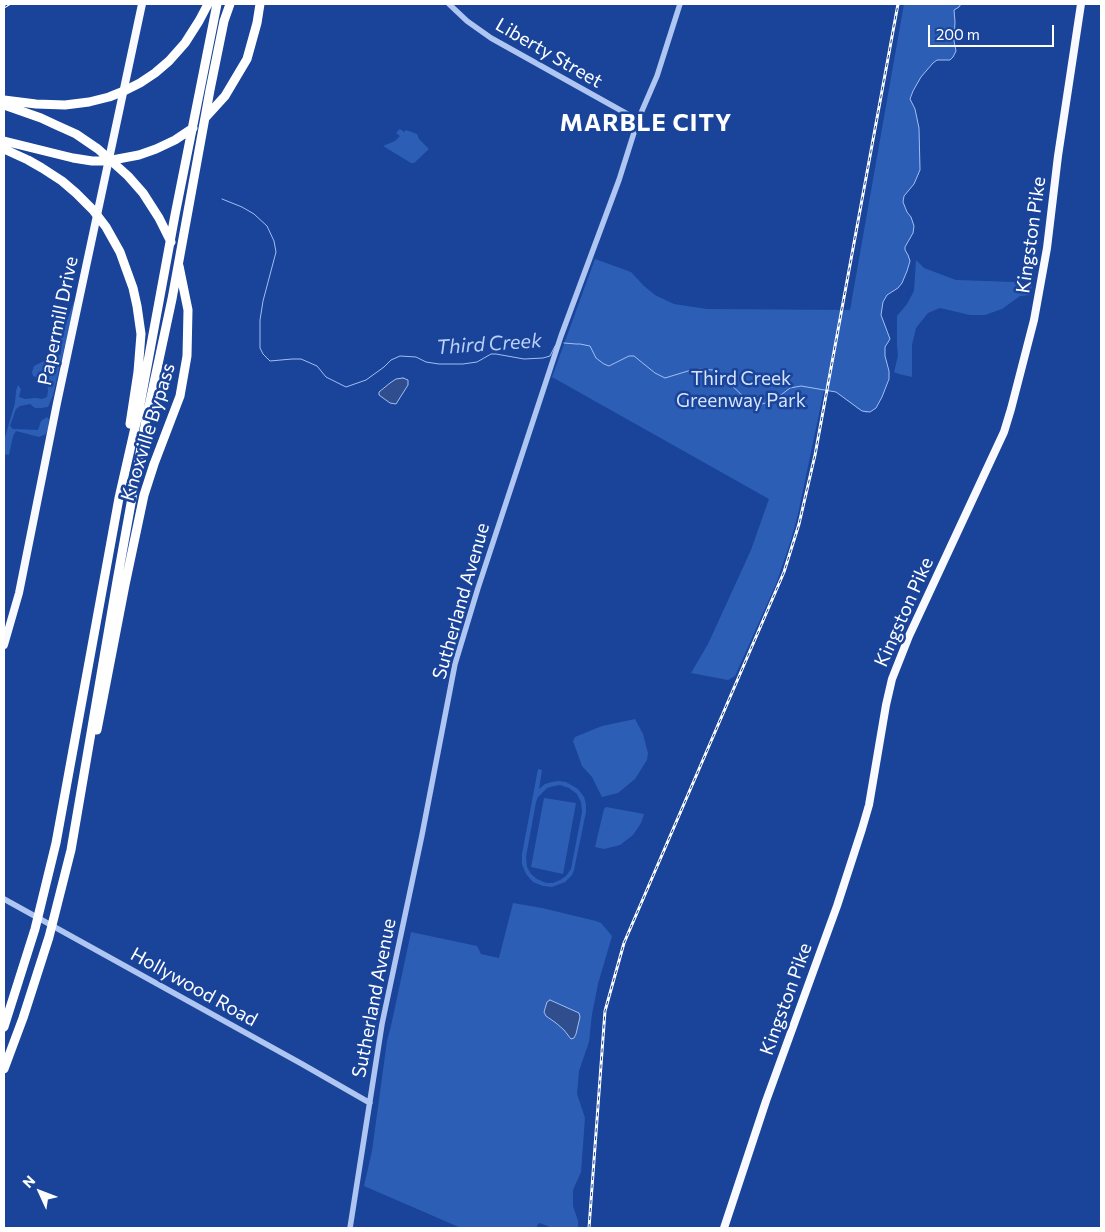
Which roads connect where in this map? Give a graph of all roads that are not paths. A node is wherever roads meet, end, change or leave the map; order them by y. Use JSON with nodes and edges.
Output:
{"nodes":[{"id":1,"x":142,"y":4,"type":"edge"},
{"id":2,"x":208,"y":4,"type":"edge"},
{"id":3,"x":218,"y":4,"type":"edge"},
{"id":4,"x":230,"y":4,"type":"edge"},
{"id":5,"x":260,"y":4,"type":"edge"},
{"id":6,"x":449,"y":4,"type":"edge"},
{"id":7,"x":680,"y":4,"type":"edge"},
{"id":8,"x":1081,"y":4,"type":"edge"},
{"id":9,"x":4,"y":100,"type":"edge"},
{"id":10,"x":4,"y":105,"type":"edge"},
{"id":11,"x":638,"y":120,"type":"junction"},
{"id":12,"x":4,"y":142,"type":"edge"},
{"id":13,"x":4,"y":149,"type":"edge"},
{"id":14,"x":120,"y":498,"type":"junction"},
{"id":15,"x":4,"y":645,"type":"edge"},
{"id":16,"x":71,"y":850,"type":"junction"},
{"id":17,"x":4,"y":899,"type":"edge"},
{"id":18,"x":4,"y":1027,"type":"edge"},
{"id":19,"x":4,"y":1069,"type":"edge"},
{"id":20,"x":370,"y":1103,"type":"junction"},
{"id":21,"x":350,"y":1228,"type":"edge"},
{"id":22,"x":724,"y":1228,"type":"edge"}],
"edges":[{"from":1,"to":15,"type":"main road","name":"Papermill Drive"},
{"from":2,"to":9,"type":"highway"},
{"from":3,"to":14,"type":"highway"},
{"from":4,"to":16,"type":"highway"},
{"from":5,"to":12,"type":"highway"},
{"from":6,"to":11,"type":"street","name":"Liberty Street"},
{"from":7,"to":11,"type":"street","name":"Sutherland Avenue"},
{"from":8,"to":22,"type":"main road","name":"Kingston Pike"},
{"from":10,"to":16,"type":"highway","name":"Knoxville Bypass"},
{"from":11,"to":20,"type":"street","name":"Sutherland Avenue"},
{"from":13,"to":14,"type":"highway","name":"Knoxville Bypass"},
{"from":14,"to":18,"type":"highway"},
{"from":16,"to":19,"type":"highway"},
{"from":17,"to":20,"type":"street","name":"Hollywood Road"},
{"from":20,"to":21,"type":"street","name":"Sutherland Avenue"}]}
